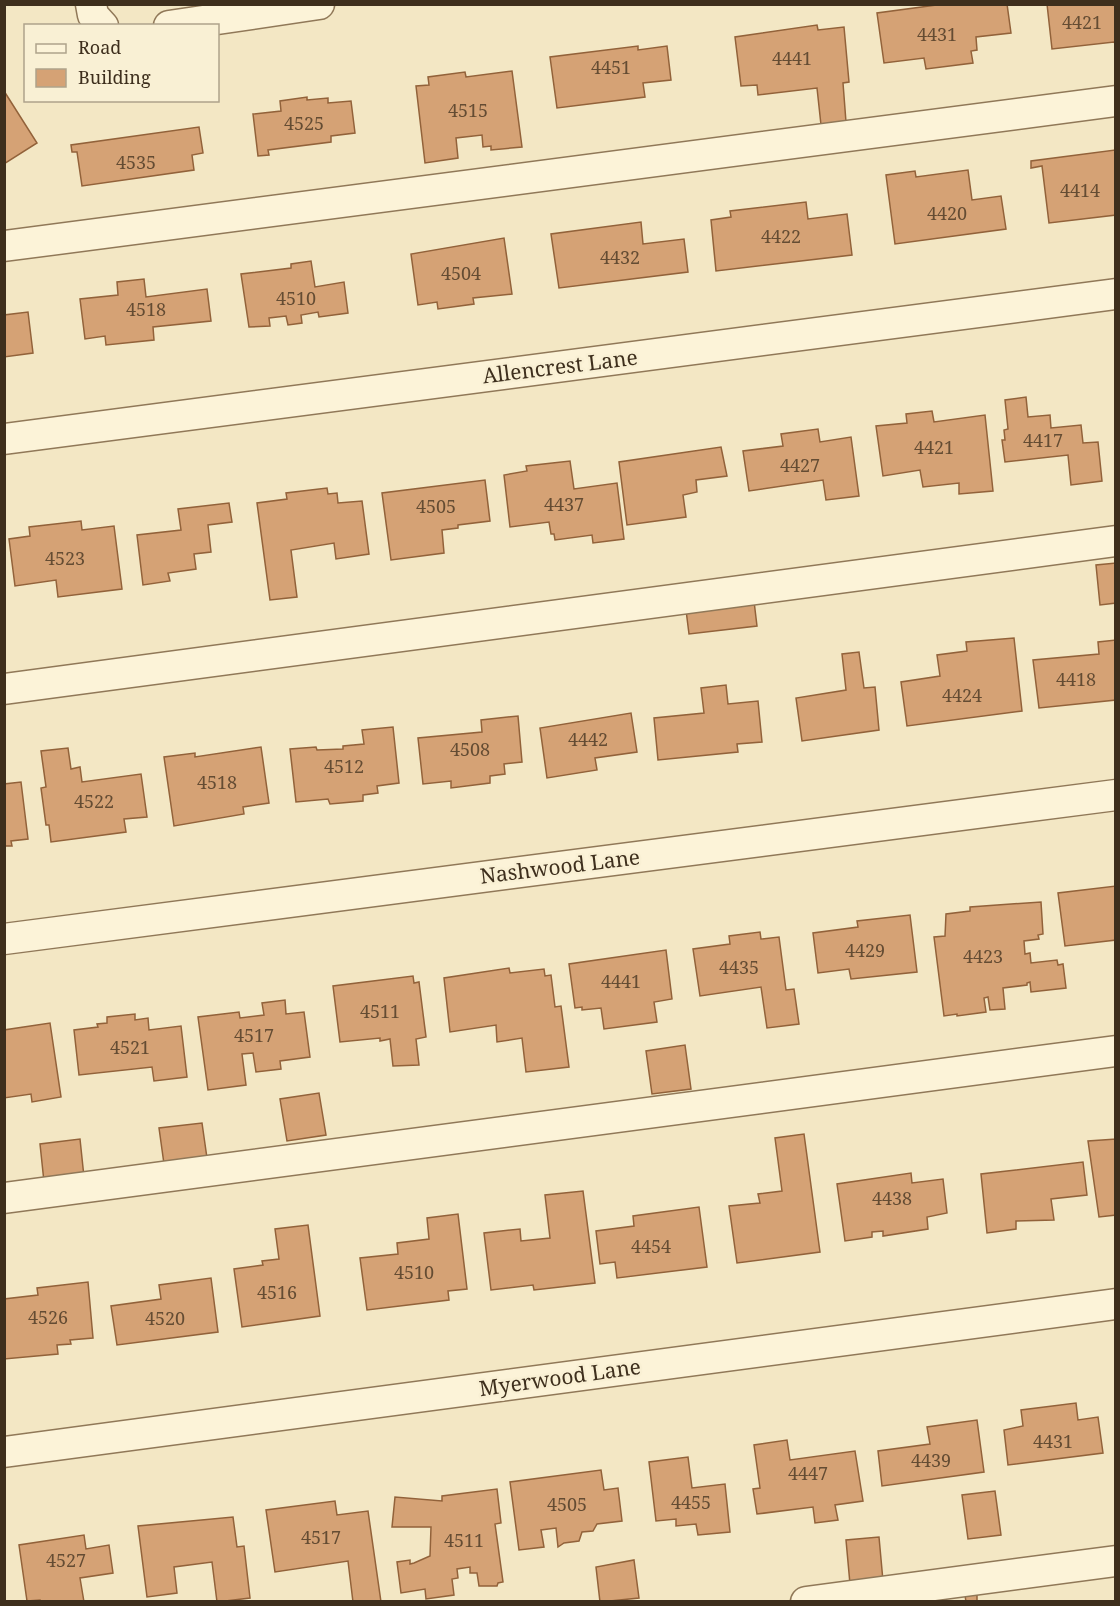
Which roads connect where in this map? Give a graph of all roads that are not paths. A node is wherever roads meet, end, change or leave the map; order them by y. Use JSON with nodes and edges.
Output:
{"nodes":[{"id":1,"x":92,"y":4,"type":"edge"},
{"id":2,"x":319,"y":4,"type":"edge"},
{"id":3,"x":101,"y":24,"type":"edge"},
{"id":4,"x":183,"y":24,"type":"edge"},
{"id":5,"x":1116,"y":101,"type":"edge"},
{"id":6,"x":4,"y":246,"type":"edge"},
{"id":7,"x":1116,"y":294,"type":"edge"},
{"id":8,"x":4,"y":439,"type":"edge"},
{"id":9,"x":1116,"y":541,"type":"edge"},
{"id":10,"x":4,"y":689,"type":"edge"},
{"id":11,"x":1116,"y":795,"type":"edge"},
{"id":12,"x":4,"y":939,"type":"edge"},
{"id":13,"x":1116,"y":1051,"type":"edge"},
{"id":14,"x":4,"y":1198,"type":"edge"},
{"id":15,"x":1116,"y":1304,"type":"edge"},
{"id":16,"x":4,"y":1452,"type":"edge"},
{"id":17,"x":1116,"y":1561,"type":"edge"},
{"id":18,"x":806,"y":1602,"type":"edge"}],
"edges":[{"from":1,"to":3,"type":"street"},
{"from":2,"to":4,"type":"street"},
{"from":5,"to":6,"type":"street"},
{"from":7,"to":8,"type":"street","name":"Allencrest Lane"},
{"from":9,"to":10,"type":"street"},
{"from":11,"to":12,"type":"street","name":"Nashwood Lane"},
{"from":13,"to":14,"type":"street"},
{"from":15,"to":16,"type":"street","name":"Myerwood Lane"},
{"from":17,"to":18,"type":"street"}]}
